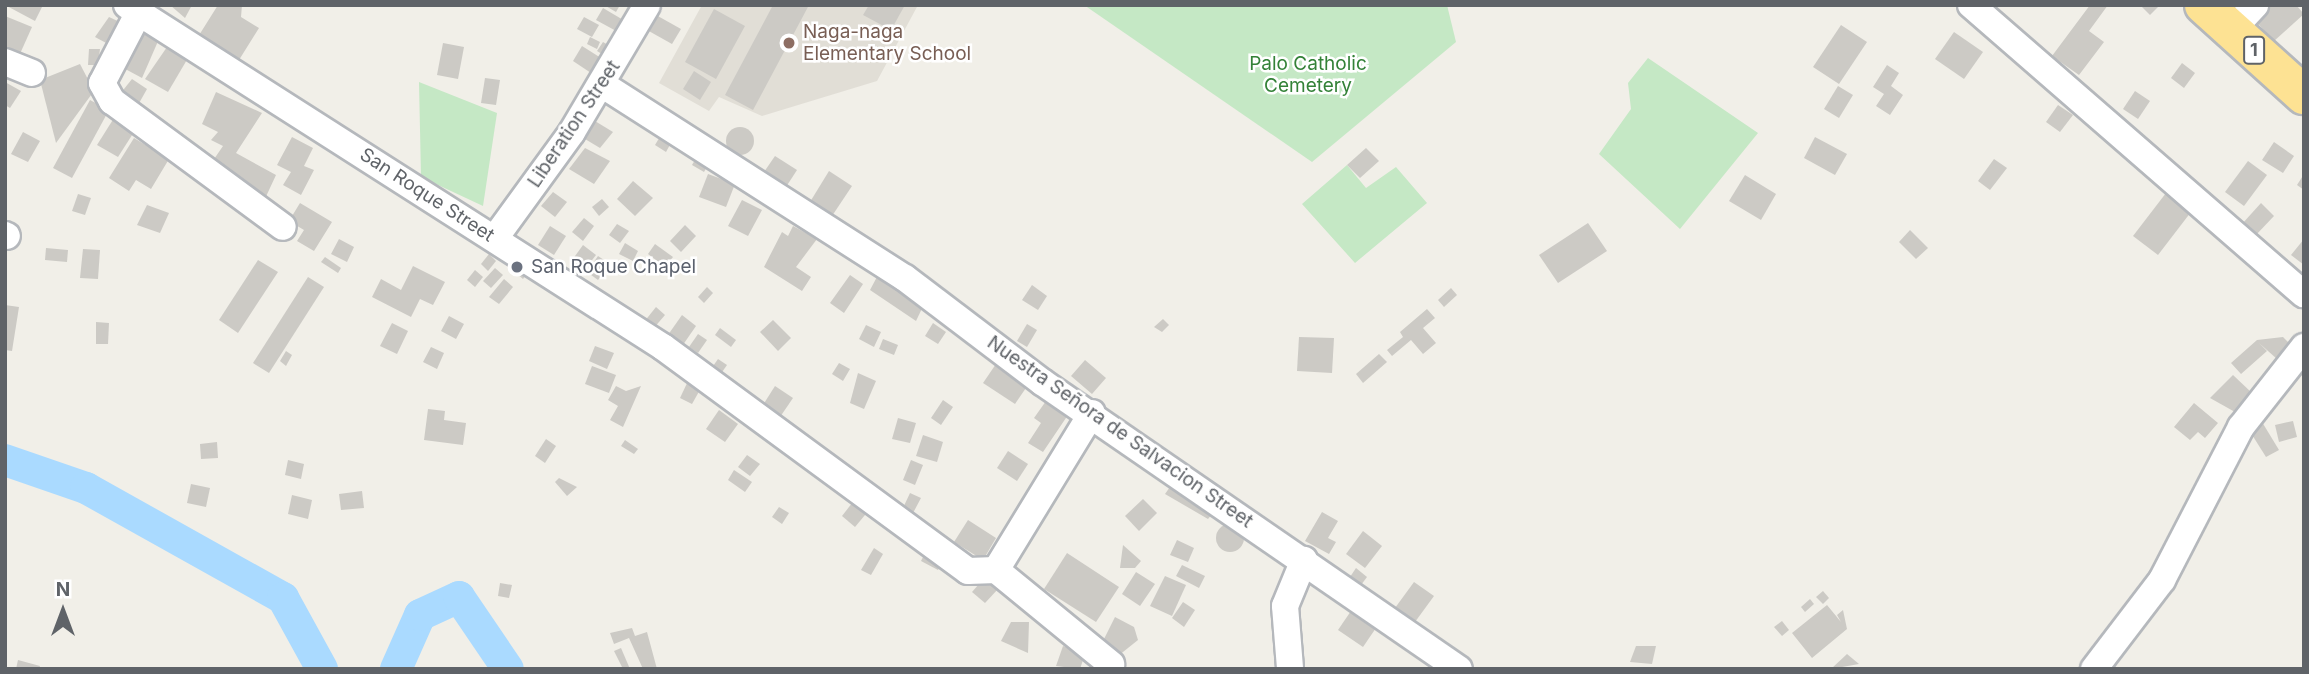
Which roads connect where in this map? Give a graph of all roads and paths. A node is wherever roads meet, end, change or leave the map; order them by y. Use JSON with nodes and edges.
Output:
{"nodes":[{"id":1,"x":648,"y":5,"type":"edge"},
{"id":2,"x":1971,"y":5,"type":"edge"},
{"id":3,"x":2204,"y":5,"type":"edge"},
{"id":4,"x":133,"y":9,"type":"edge"},
{"id":5,"x":2243,"y":18,"type":"edge"},
{"id":6,"x":5,"y":62,"type":"edge"},
{"id":7,"x":32,"y":73,"type":"dead end"},
{"id":8,"x":603,"y":85,"type":"junction"},
{"id":9,"x":2304,"y":95,"type":"edge"},
{"id":10,"x":283,"y":227,"type":"dead end"},
{"id":11,"x":495,"y":238,"type":"junction"},
{"id":12,"x":2304,"y":294,"type":"edge"},
{"id":13,"x":2304,"y":347,"type":"edge"},
{"id":14,"x":1092,"y":413,"type":"junction"},
{"id":15,"x":1304,"y":560,"type":"junction"},
{"id":16,"x":996,"y":570,"type":"junction"},
{"id":17,"x":1111,"y":664,"type":"dead end"},
{"id":18,"x":1290,"y":668,"type":"edge"},
{"id":19,"x":1458,"y":669,"type":"edge"},
{"id":20,"x":2094,"y":669,"type":"edge"}],
"edges":[{"from":1,"to":8,"type":"street","name":"Liberation Street"},
{"from":2,"to":12,"type":"street"},
{"from":3,"to":5,"type":"highway","number":"1"},
{"from":4,"to":10,"type":"street"},
{"from":4,"to":11,"type":"street","name":"San Roque Street"},
{"from":5,"to":9,"type":"highway","number":"1"},
{"from":6,"to":7,"type":"street"},
{"from":8,"to":11,"type":"street","name":"Liberation Street"},
{"from":8,"to":14,"type":"street","name":"Nuestra Señora de Salvacion Street"},
{"from":11,"to":16,"type":"street","name":"San Roque Street"},
{"from":13,"to":20,"type":"street"},
{"from":14,"to":15,"type":"street","name":"Nuestra Señora de Salvacion Street"},
{"from":14,"to":16,"type":"street"},
{"from":15,"to":18,"type":"street"},
{"from":15,"to":19,"type":"street","name":"Nuestra Señora de Salvacion Street"},
{"from":16,"to":17,"type":"street"}]}
